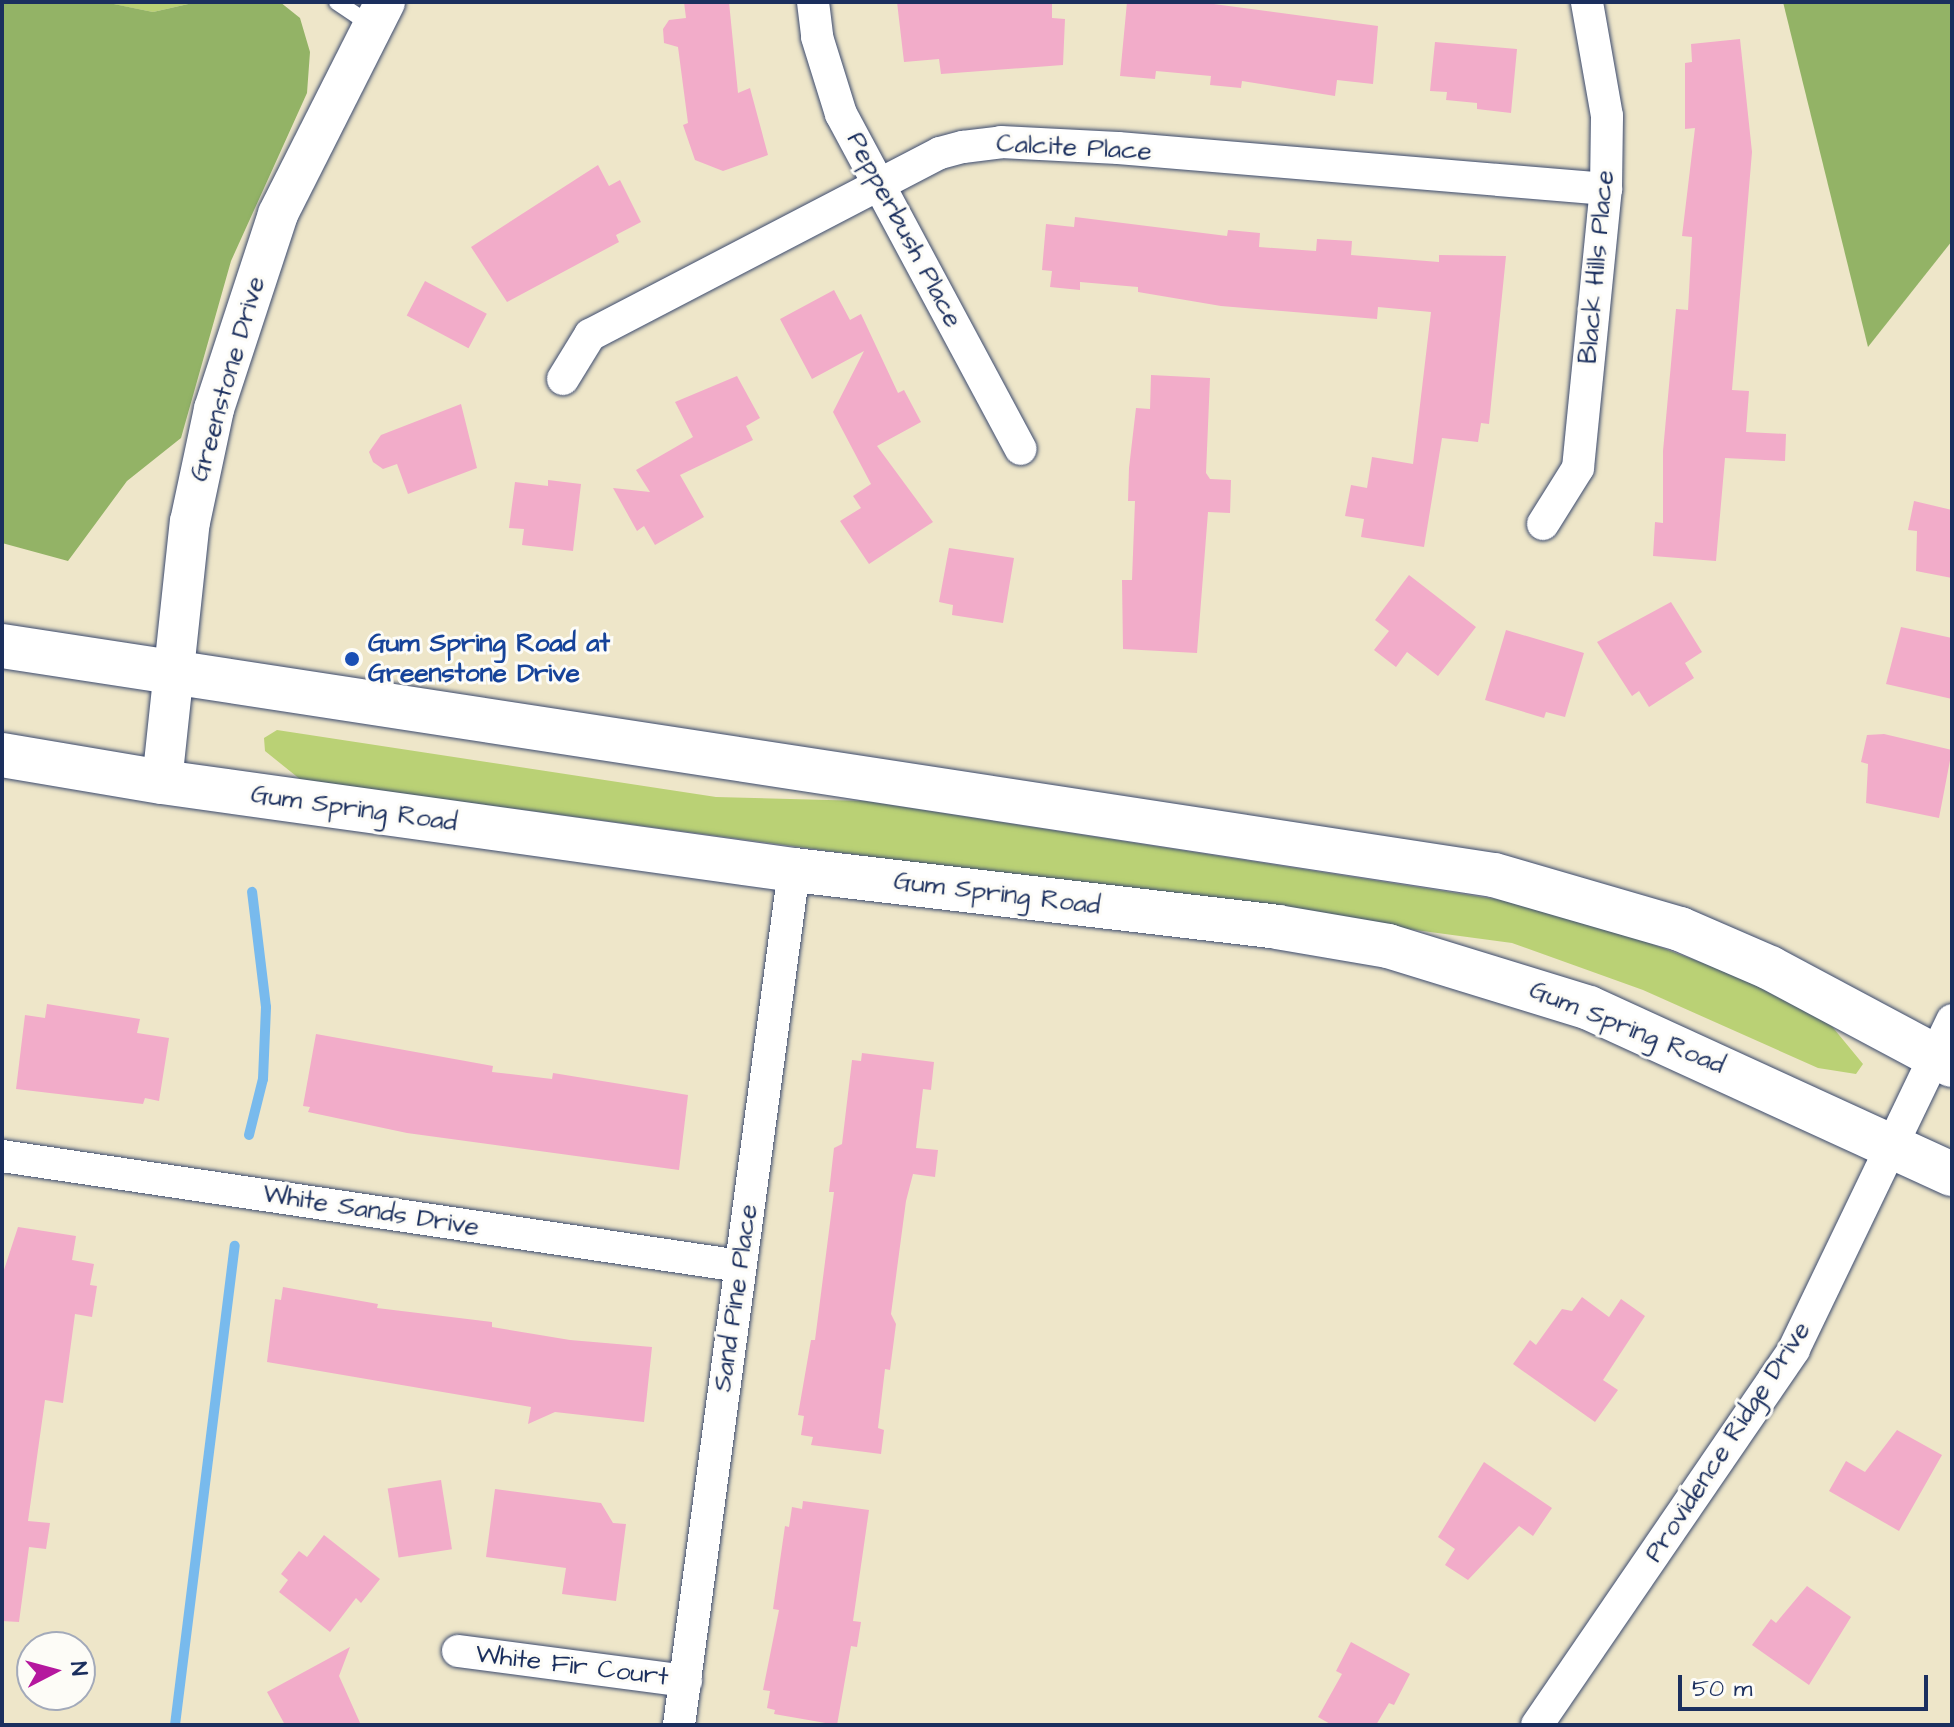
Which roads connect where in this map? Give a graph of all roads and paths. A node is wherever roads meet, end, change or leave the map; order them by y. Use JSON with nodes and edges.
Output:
{"nodes":[{"id":1,"x":337,"y":2,"type":"edge"},
{"id":2,"x":813,"y":2,"type":"edge"},
{"id":3,"x":1587,"y":2,"type":"edge"},
{"id":4,"x":378,"y":13,"type":"edge"},
{"id":5,"x":879,"y":185,"type":"junction"},
{"id":6,"x":1606,"y":189,"type":"junction"},
{"id":7,"x":563,"y":379,"type":"dead end"},
{"id":8,"x":1021,"y":449,"type":"dead end"},
{"id":9,"x":1543,"y":524,"type":"dead end"},
{"id":10,"x":2,"y":646,"type":"edge"},
{"id":11,"x":176,"y":672,"type":"junction"},
{"id":12,"x":2,"y":755,"type":"edge"},
{"id":13,"x":162,"y":782,"type":"junction"},
{"id":14,"x":794,"y":870,"type":"junction"},
{"id":15,"x":1947,"y":1048,"type":"edge"},
{"id":16,"x":1891,"y":1144,"type":"junction"},
{"id":17,"x":2,"y":1156,"type":"edge"},
{"id":18,"x":1952,"y":1174,"type":"edge"},
{"id":19,"x":740,"y":1266,"type":"junction"},
{"id":20,"x":458,"y":1651,"type":"dead end"},
{"id":21,"x":686,"y":1681,"type":"junction"},
{"id":22,"x":679,"y":1725,"type":"edge"},
{"id":23,"x":1537,"y":1725,"type":"edge"}],
"edges":[{"from":1,"to":4,"type":"lane"},
{"from":2,"to":5,"type":"street","name":"Pepperbush Place"},
{"from":3,"to":6,"type":"street","name":"Black Hills Place"},
{"from":4,"to":11,"type":"street","name":"Greenstone Drive"},
{"from":5,"to":6,"type":"street","name":"Calcite Place"},
{"from":5,"to":7,"type":"street","name":"Calcite Place"},
{"from":5,"to":8,"type":"street","name":"Pepperbush Place"},
{"from":6,"to":9,"type":"street","name":"Black Hills Place"},
{"from":10,"to":11,"type":"main road"},
{"from":11,"to":13,"type":"street","name":"Greenstone Drive"},
{"from":11,"to":15,"type":"main road"},
{"from":12,"to":13,"type":"main road","name":"Gum Spring Road"},
{"from":13,"to":14,"type":"main road","name":"Gum Spring Road"},
{"from":14,"to":16,"type":"main road","name":"Gum Spring Road"},
{"from":14,"to":19,"type":"street","name":"Sand Pine Place"},
{"from":15,"to":16,"type":"street","name":"Providence Ridge Drive"},
{"from":16,"to":18,"type":"main road","name":"Gum Spring Road"},
{"from":16,"to":23,"type":"street","name":"Providence Ridge Drive"},
{"from":17,"to":19,"type":"street","name":"White Sands Drive"},
{"from":19,"to":21,"type":"street","name":"Sand Pine Place"},
{"from":20,"to":21,"type":"street","name":"White Fir Court"},
{"from":21,"to":22,"type":"street","name":"Sand Pine Place"}]}
